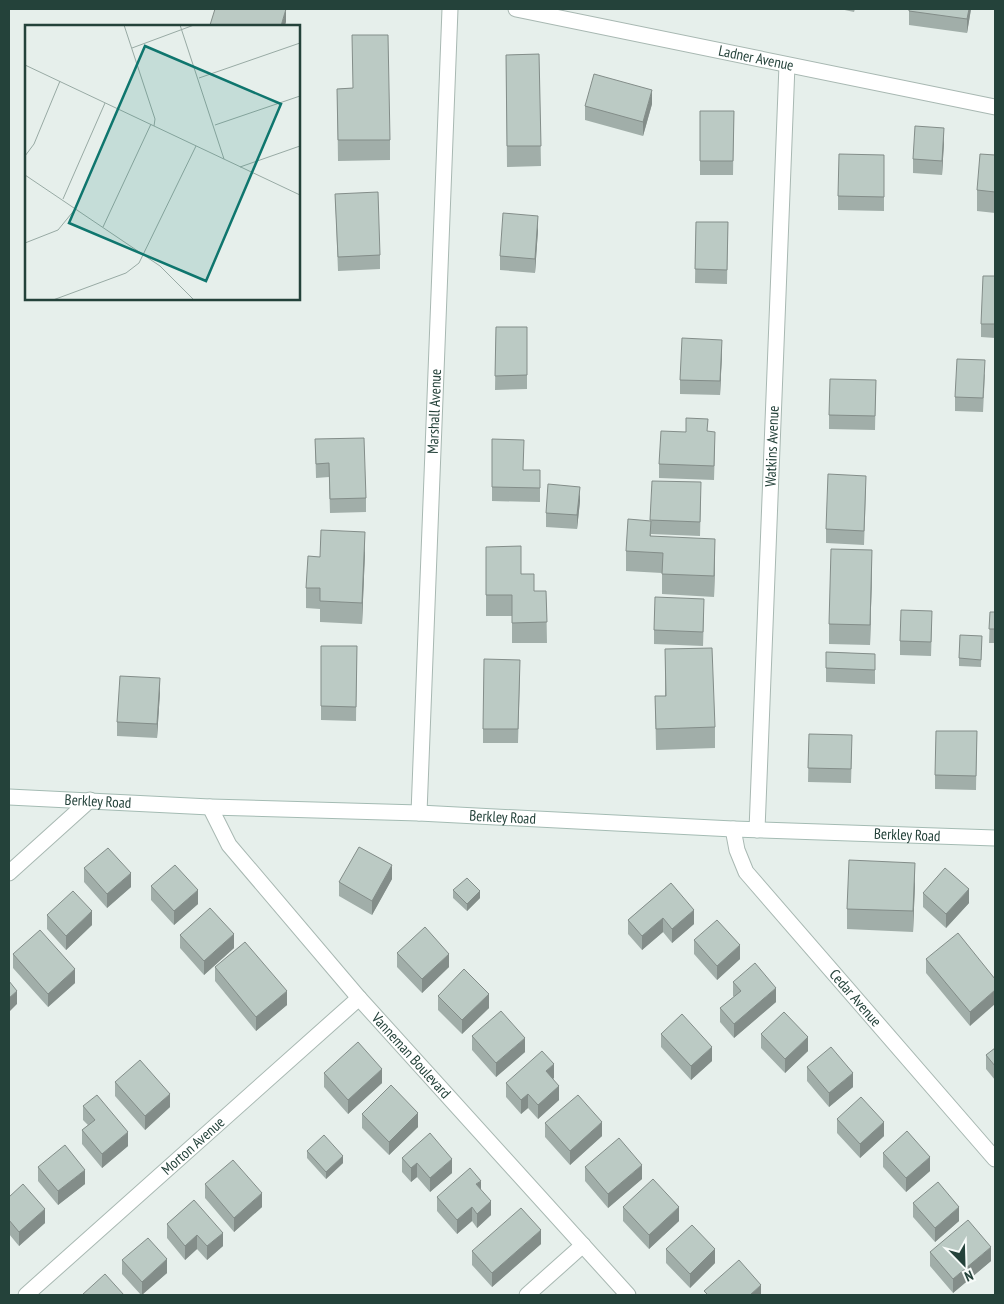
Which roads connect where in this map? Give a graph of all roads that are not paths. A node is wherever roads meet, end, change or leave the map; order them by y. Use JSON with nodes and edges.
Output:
{"nodes":[{"id":1,"x":450,"y":9,"type":"edge"},
{"id":2,"x":516,"y":9,"type":"edge"},
{"id":3,"x":787,"y":65,"type":"junction"},
{"id":4,"x":995,"y":107,"type":"edge"},
{"id":5,"x":9,"y":797,"type":"edge"},
{"id":6,"x":90,"y":800,"type":"junction"},
{"id":7,"x":210,"y":807,"type":"junction"},
{"id":8,"x":419,"y":813,"type":"junction"},
{"id":9,"x":733,"y":829,"type":"junction"},
{"id":10,"x":757,"y":830,"type":"junction"},
{"id":11,"x":995,"y":838,"type":"edge"},
{"id":12,"x":9,"y":873,"type":"edge"},
{"id":13,"x":359,"y":998,"type":"junction"},
{"id":14,"x":995,"y":1160,"type":"edge"},
{"id":15,"x":582,"y":1245,"type":"junction"},
{"id":16,"x":26,"y":1295,"type":"edge"},
{"id":17,"x":527,"y":1295,"type":"edge"},
{"id":18,"x":628,"y":1295,"type":"edge"}],
"edges":[{"from":1,"to":8,"type":"street","name":"Marshall Avenue"},
{"from":2,"to":3,"type":"street","name":"Ladner Avenue"},
{"from":3,"to":4,"type":"street","name":"Ladner Avenue"},
{"from":3,"to":10,"type":"street","name":"Watkins Avenue"},
{"from":5,"to":6,"type":"street","name":"Berkley Road"},
{"from":6,"to":7,"type":"street","name":"Berkley Road"},
{"from":6,"to":12,"type":"street"},
{"from":7,"to":8,"type":"street","name":"Berkley Road"},
{"from":7,"to":13,"type":"street","name":"Vanneman Boulevard"},
{"from":8,"to":9,"type":"street","name":"Berkley Road"},
{"from":9,"to":10,"type":"street","name":"Berkley Road"},
{"from":9,"to":14,"type":"street","name":"Cedar Avenue"},
{"from":10,"to":11,"type":"street","name":"Berkley Road"},
{"from":13,"to":15,"type":"street","name":"Vanneman Boulevard"},
{"from":13,"to":16,"type":"street","name":"Morton Avenue"},
{"from":15,"to":17,"type":"street"},
{"from":15,"to":18,"type":"street","name":"Vanneman Boulevard"}]}
